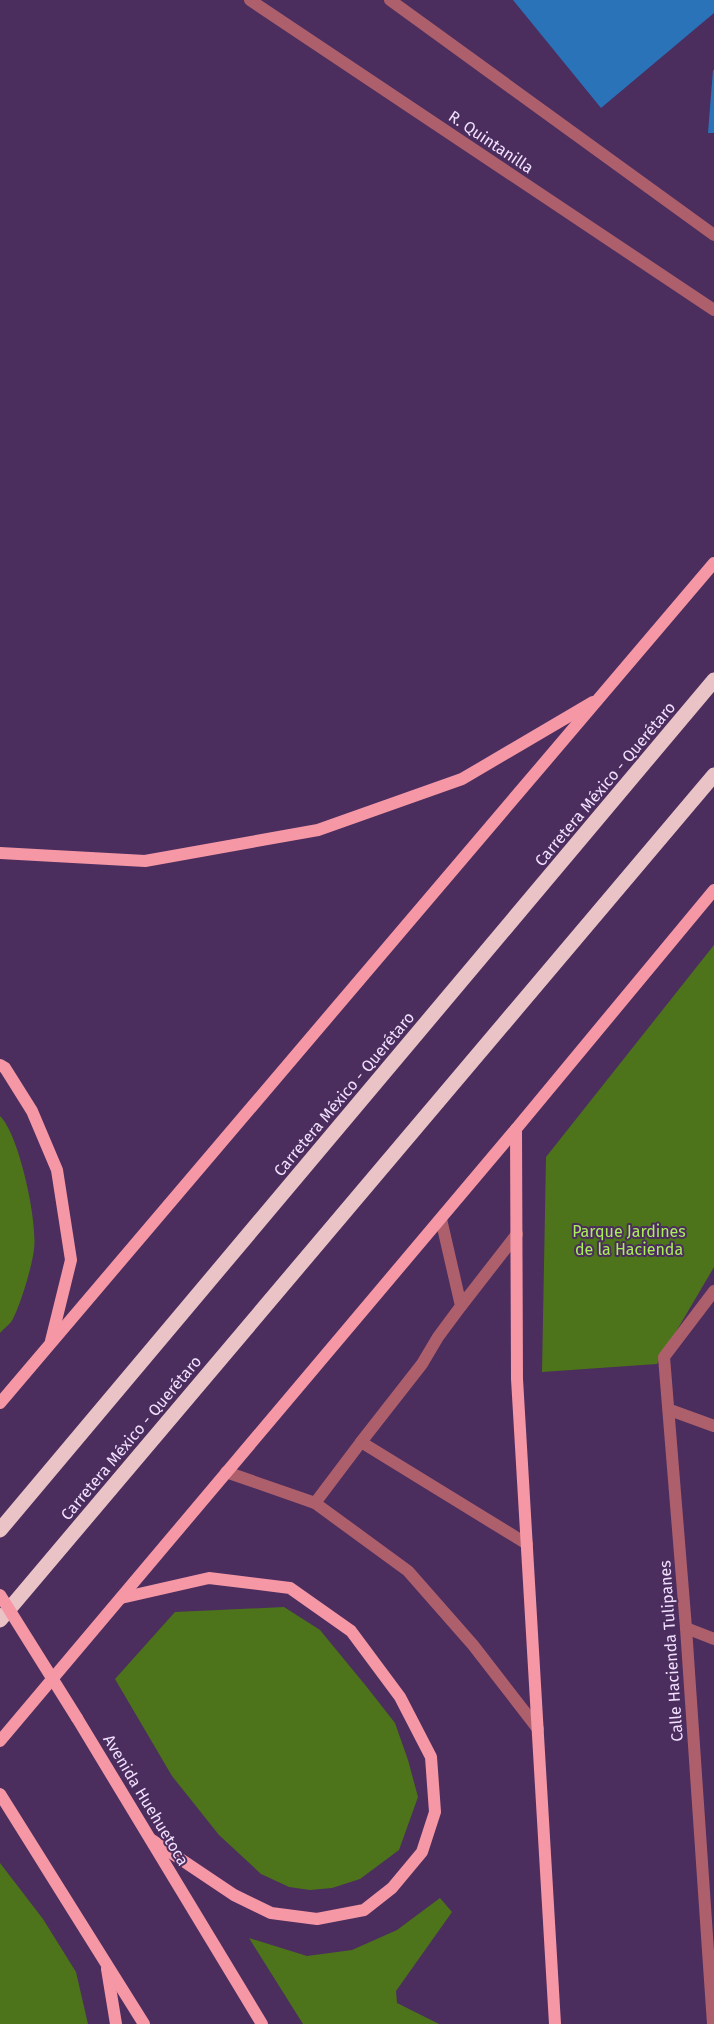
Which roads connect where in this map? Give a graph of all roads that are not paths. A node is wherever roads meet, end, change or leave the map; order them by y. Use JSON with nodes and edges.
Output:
{"nodes":[{"id":1,"x":250,"y":0,"type":"edge"},
{"id":2,"x":390,"y":0,"type":"edge"},
{"id":3,"x":714,"y":235,"type":"edge"},
{"id":4,"x":714,"y":310,"type":"edge"},
{"id":5,"x":714,"y":563,"type":"edge"},
{"id":6,"x":714,"y":680,"type":"edge"},
{"id":7,"x":601,"y":697,"type":"junction"},
{"id":8,"x":714,"y":775,"type":"edge"},
{"id":9,"x":0,"y":853,"type":"edge"},
{"id":10,"x":714,"y":890,"type":"edge"},
{"id":11,"x":0,"y":1065,"type":"edge"},
{"id":12,"x":516,"y":1129,"type":"junction"},
{"id":13,"x":441,"y":1219,"type":"junction"},
{"id":14,"x":517,"y":1234,"type":"junction"},
{"id":15,"x":714,"y":1292,"type":"edge"},
{"id":16,"x":461,"y":1306,"type":"junction"},
{"id":17,"x":50,"y":1345,"type":"junction"},
{"id":18,"x":0,"y":1402,"type":"edge"},
{"id":19,"x":670,"y":1410,"type":"junction"},
{"id":20,"x":714,"y":1426,"type":"edge"},
{"id":21,"x":361,"y":1442,"type":"junction"},
{"id":22,"x":226,"y":1472,"type":"junction"},
{"id":23,"x":315,"y":1503,"type":"junction"},
{"id":24,"x":0,"y":1530,"type":"edge"},
{"id":25,"x":526,"y":1544,"type":"junction"},
{"id":26,"x":0,"y":1594,"type":"edge"},
{"id":27,"x":121,"y":1598,"type":"junction"},
{"id":28,"x":0,"y":1620,"type":"edge"},
{"id":29,"x":686,"y":1628,"type":"junction"},
{"id":30,"x":714,"y":1639,"type":"edge"},
{"id":31,"x":538,"y":1729,"type":"junction"},
{"id":32,"x":0,"y":1741,"type":"edge"},
{"id":33,"x":3,"y":1799,"type":"edge"},
{"id":34,"x":152,"y":1840,"type":"junction"},
{"id":35,"x":708,"y":1869,"type":"edge"},
{"id":36,"x":106,"y":1961,"type":"junction"},
{"id":37,"x":116,"y":2024,"type":"edge"},
{"id":38,"x":144,"y":2024,"type":"edge"},
{"id":39,"x":262,"y":2024,"type":"edge"},
{"id":40,"x":555,"y":2024,"type":"edge"},
{"id":41,"x":713,"y":2024,"type":"edge"}],
"edges":[{"from":1,"to":4,"type":"street","name":"R. Quintanilla"},
{"from":2,"to":3,"type":"street"},
{"from":5,"to":7,"type":"main road"},
{"from":6,"to":24,"type":"highway","name":"Carretera México - Querétaro"},
{"from":7,"to":9,"type":"main road"},
{"from":7,"to":17,"type":"main road"},
{"from":8,"to":28,"type":"highway","name":"Carretera México - Querétaro"},
{"from":10,"to":12,"type":"main road"},
{"from":11,"to":17,"type":"main road"},
{"from":12,"to":13,"type":"main road"},
{"from":12,"to":14,"type":"main road"},
{"from":13,"to":16,"type":"street"},
{"from":13,"to":22,"type":"main road"},
{"from":14,"to":16,"type":"street"},
{"from":14,"to":25,"type":"main road"},
{"from":15,"to":19,"type":"street","name":"Calle Hacienda Tulipanes"},
{"from":16,"to":21,"type":"street"},
{"from":17,"to":18,"type":"main road"},
{"from":19,"to":20,"type":"street"},
{"from":19,"to":29,"type":"street","name":"Calle Hacienda Tulipanes"},
{"from":21,"to":23,"type":"street"},
{"from":21,"to":25,"type":"street"},
{"from":22,"to":23,"type":"street"},
{"from":22,"to":27,"type":"main road"},
{"from":23,"to":31,"type":"street"},
{"from":25,"to":31,"type":"main road"},
{"from":26,"to":34,"type":"main road","name":"Avenida Huehuetoca","bridge":true},
{"from":27,"to":32,"type":"main road"},
{"from":27,"to":34,"type":"main road"},
{"from":29,"to":30,"type":"street"},
{"from":29,"to":35,"type":"street","name":"Calle Hacienda Tulipanes"},
{"from":31,"to":40,"type":"main road"},
{"from":33,"to":36,"type":"main road"},
{"from":34,"to":39,"type":"main road","name":"Avenida Huehuetoca"},
{"from":35,"to":41,"type":"street","name":"Calle Hacienda Tulipanes"},
{"from":36,"to":37,"type":"main road"},
{"from":36,"to":38,"type":"main road"}]}
